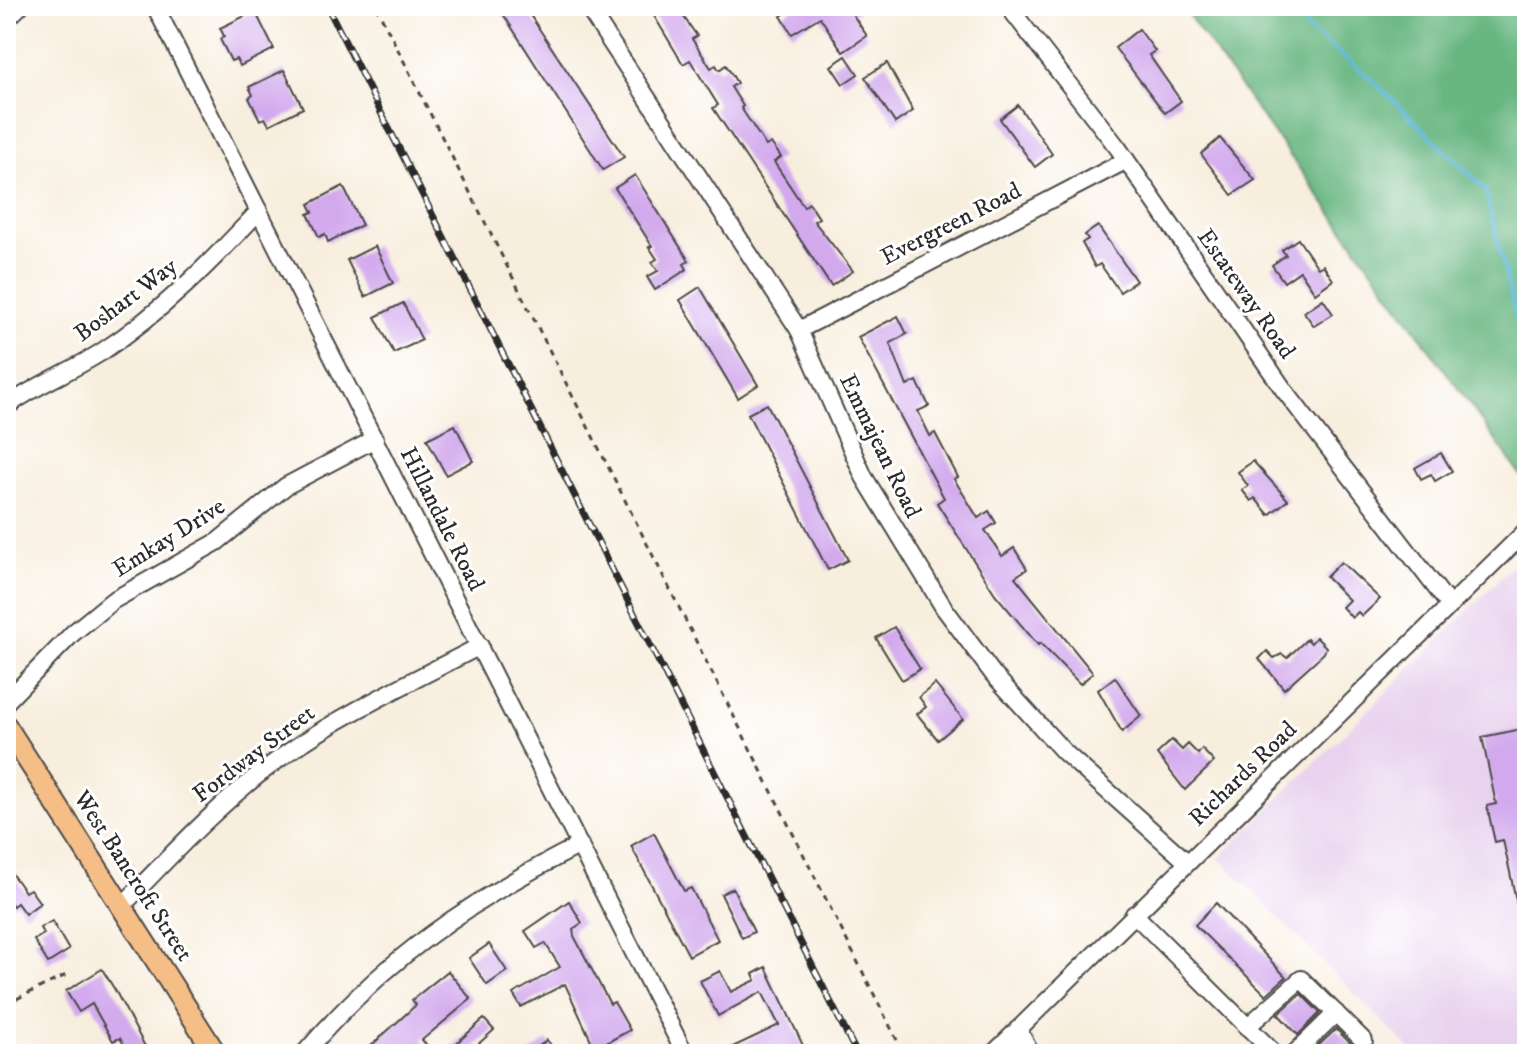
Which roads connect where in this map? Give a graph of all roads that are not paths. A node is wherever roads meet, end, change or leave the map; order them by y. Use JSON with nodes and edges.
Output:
{"nodes":[{"id":1,"x":20,"y":6,"type":"edge"},
{"id":2,"x":155,"y":6,"type":"edge"},
{"id":3,"x":587,"y":6,"type":"edge"},
{"id":4,"x":1008,"y":6,"type":"edge"},
{"id":5,"x":6,"y":20,"type":"edge"},
{"id":6,"x":1125,"y":161,"type":"junction"},
{"id":7,"x":259,"y":211,"type":"junction"},
{"id":8,"x":799,"y":330,"type":"junction"},
{"id":9,"x":6,"y":407,"type":"edge"},
{"id":10,"x":375,"y":439,"type":"junction"},
{"id":11,"x":1527,"y":530,"type":"edge"},
{"id":12,"x":1450,"y":606,"type":"junction"},
{"id":13,"x":480,"y":646,"type":"junction"},
{"id":14,"x":6,"y":702,"type":"edge"},
{"id":15,"x":6,"y":726,"type":"edge"},
{"id":16,"x":580,"y":845,"type":"junction"},
{"id":17,"x":1187,"y":862,"type":"junction"},
{"id":18,"x":122,"y":906,"type":"junction"},
{"id":19,"x":1134,"y":914,"type":"junction"},
{"id":20,"x":1336,"y":1013,"type":"junction"},
{"id":21,"x":1247,"y":1027,"type":"junction"},
{"id":22,"x":1018,"y":1029,"type":"junction"},
{"id":23,"x":1364,"y":1041,"type":"dead end"},
{"id":24,"x":216,"y":1054,"type":"edge"},
{"id":25,"x":304,"y":1054,"type":"edge"},
{"id":26,"x":685,"y":1054,"type":"edge"},
{"id":27,"x":993,"y":1054,"type":"edge"},
{"id":28,"x":1031,"y":1054,"type":"edge"},
{"id":29,"x":1275,"y":1054,"type":"edge"},
{"id":30,"x":1294,"y":1054,"type":"edge"}],
"edges":[{"from":1,"to":5,"type":"street"},
{"from":2,"to":7,"type":"street","name":"Hillandale Road"},
{"from":3,"to":8,"type":"street","name":"Emmajean Road"},
{"from":4,"to":6,"type":"street","name":"Estateway Road"},
{"from":6,"to":8,"type":"street","name":"Evergreen Road"},
{"from":6,"to":12,"type":"street","name":"Estateway Road"},
{"from":7,"to":9,"type":"street","name":"Boshart Way"},
{"from":7,"to":10,"type":"street","name":"Hillandale Road"},
{"from":8,"to":17,"type":"street","name":"Emmajean Road"},
{"from":10,"to":13,"type":"street","name":"Hillandale Road"},
{"from":10,"to":14,"type":"street","name":"Emkay Drive"},
{"from":11,"to":12,"type":"street","name":"Richards Road"},
{"from":12,"to":17,"type":"street","name":"Richards Road"},
{"from":13,"to":16,"type":"street","name":"Hillandale Road"},
{"from":13,"to":18,"type":"street","name":"Fordway Street"},
{"from":15,"to":18,"type":"main road","name":"West Bancroft Street"},
{"from":16,"to":25,"type":"street"},
{"from":16,"to":26,"type":"street","name":"Hillandale Road"},
{"from":17,"to":19,"type":"street","name":"Richards Road"},
{"from":18,"to":24,"type":"main road","name":"West Bancroft Street"},
{"from":19,"to":21,"type":"street"},
{"from":19,"to":22,"type":"street","name":"Richards Road"},
{"from":20,"to":21,"type":"street"},
{"from":20,"to":23,"type":"street"},
{"from":20,"to":30,"type":"street"},
{"from":21,"to":29,"type":"street"},
{"from":22,"to":27,"type":"street","name":"Richards Road"},
{"from":22,"to":28,"type":"street"}]}
